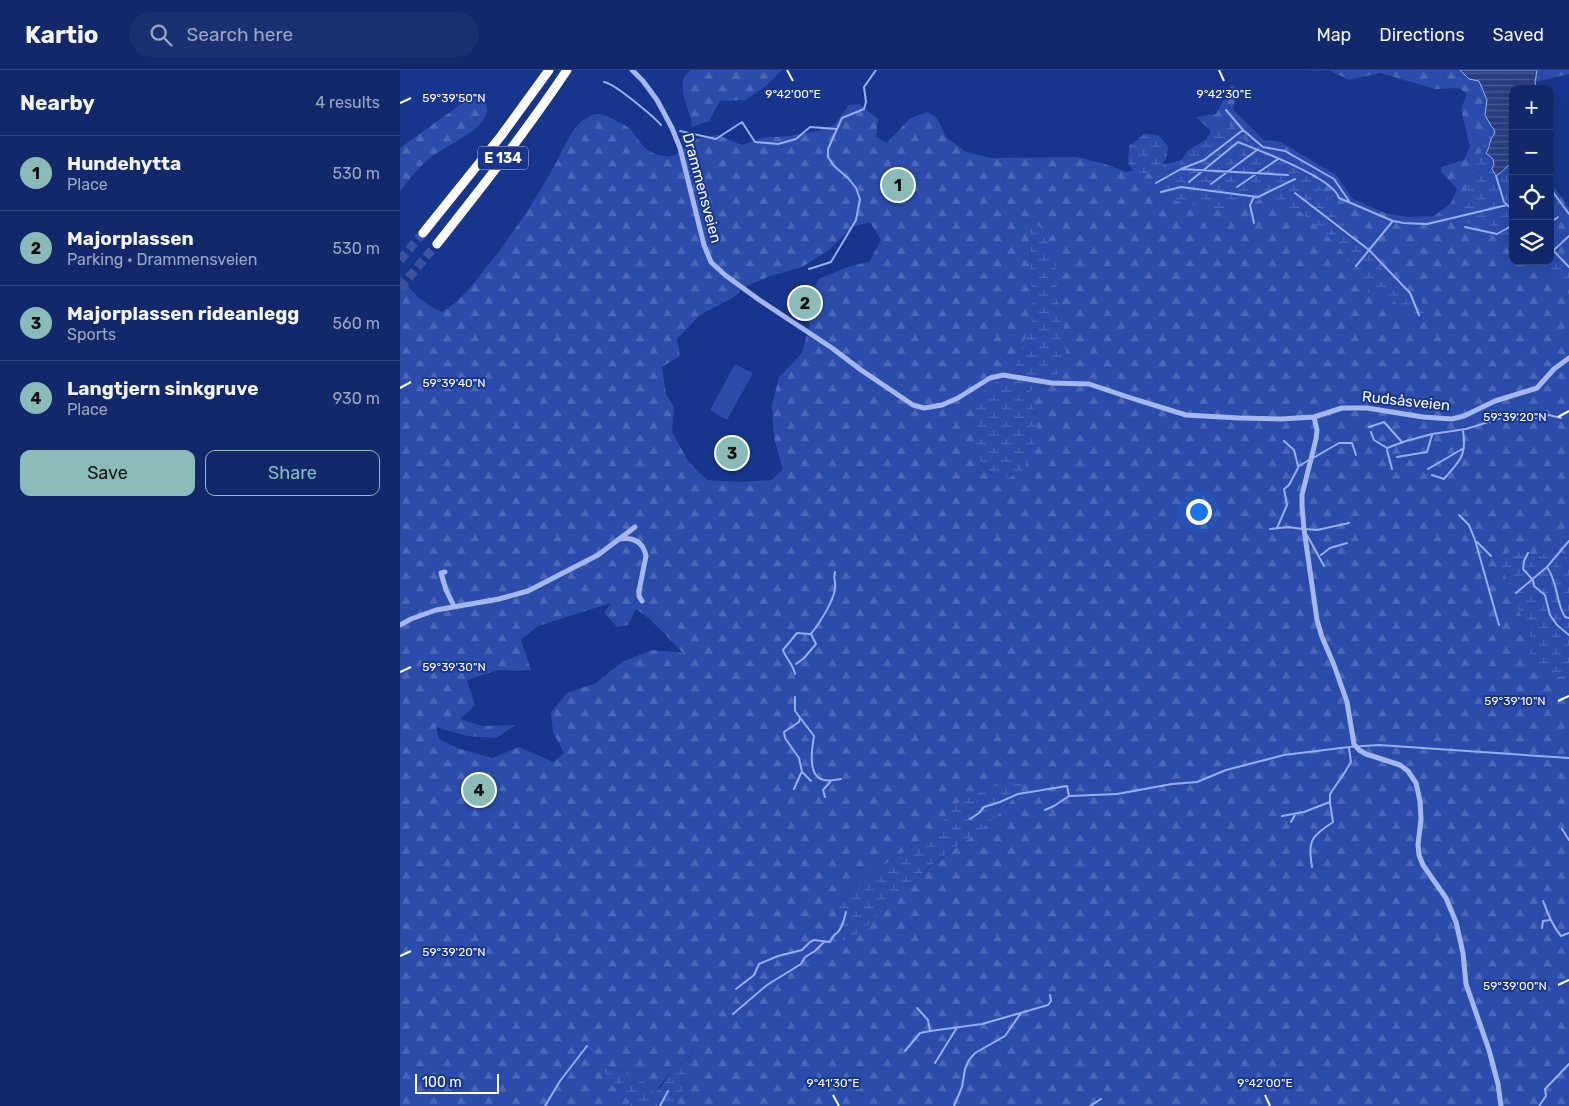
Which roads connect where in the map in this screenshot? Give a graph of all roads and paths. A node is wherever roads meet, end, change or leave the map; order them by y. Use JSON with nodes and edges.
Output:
{"nodes":[{"id":1,"x":549,"y":70,"type":"edge"},
{"id":2,"x":567,"y":70,"type":"edge"},
{"id":3,"x":632,"y":70,"type":"edge"},
{"id":4,"x":423,"y":233,"type":"tunnel mouth"},
{"id":5,"x":437,"y":244,"type":"tunnel mouth"},
{"id":6,"x":1569,"y":358,"type":"edge"},
{"id":7,"x":1314,"y":417,"type":"junction"},
{"id":8,"x":635,"y":527,"type":"dead end"},
{"id":9,"x":620,"y":539,"type":"junction"},
{"id":10,"x":445,"y":572,"type":"dead end"},
{"id":11,"x":642,"y":601,"type":"dead end"},
{"id":12,"x":454,"y":606,"type":"junction"},
{"id":13,"x":400,"y":625,"type":"edge"},
{"id":14,"x":1501,"y":1106,"type":"edge"}],
"edges":[{"from":1,"to":4,"type":"highway","number":"E 134"},
{"from":2,"to":5,"type":"highway","number":"E 134"},
{"from":3,"to":7,"type":"street","name":"Drammensveien"},
{"from":6,"to":7,"type":"street","name":"Rudsåsveien"},
{"from":7,"to":14,"type":"street"},
{"from":8,"to":9,"type":"street"},
{"from":9,"to":11,"type":"street"},
{"from":9,"to":12,"type":"street"},
{"from":10,"to":12,"type":"street"},
{"from":12,"to":13,"type":"street"}]}
